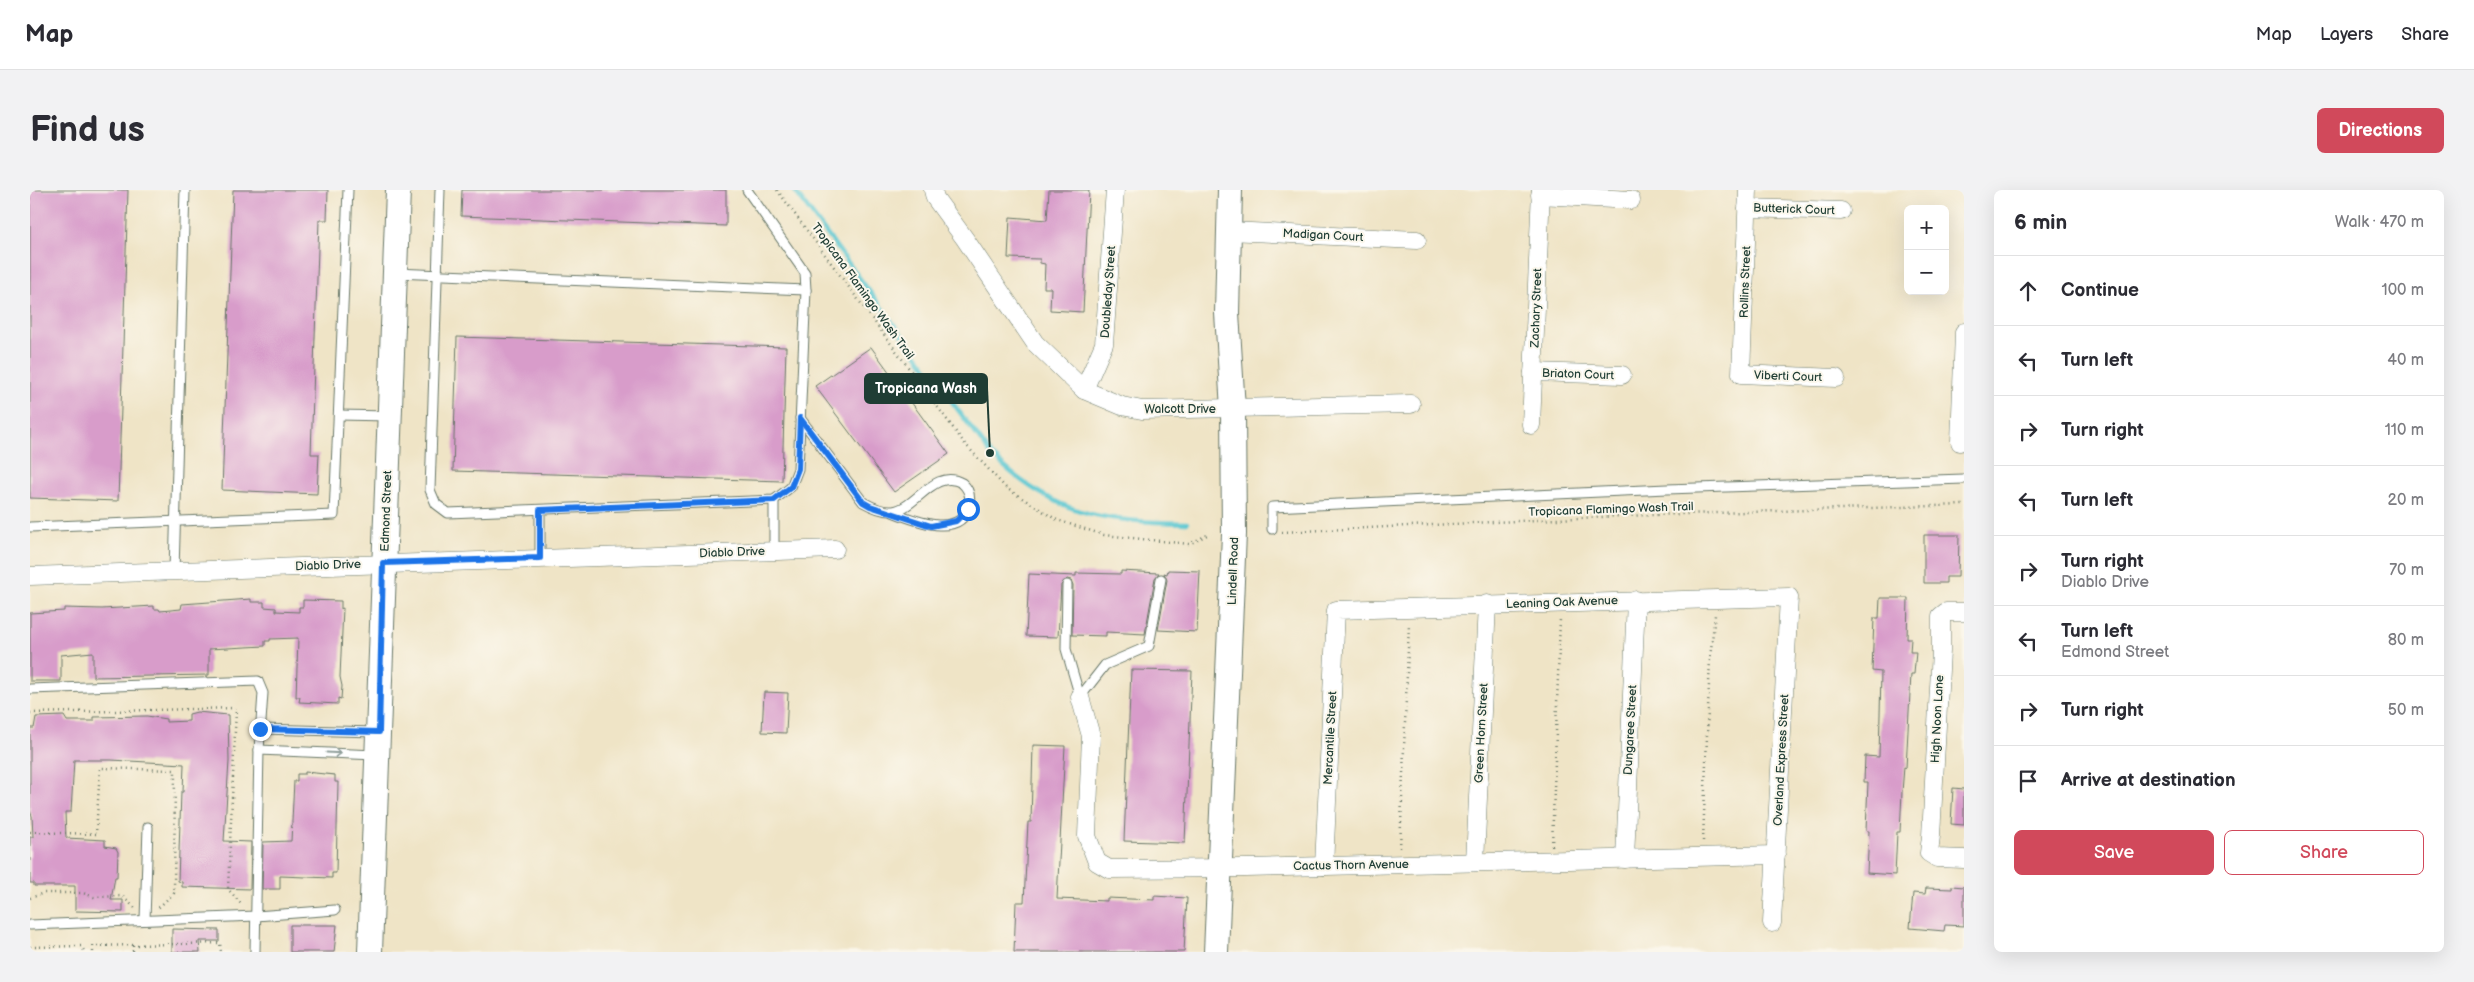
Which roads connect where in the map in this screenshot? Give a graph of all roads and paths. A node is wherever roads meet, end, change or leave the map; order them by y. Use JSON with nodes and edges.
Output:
{"nodes":[{"id":1,"x":185,"y":190,"type":"edge"},
{"id":2,"x":348,"y":190,"type":"edge"},
{"id":3,"x":398,"y":190,"type":"edge"},
{"id":4,"x":440,"y":190,"type":"edge"},
{"id":5,"x":747,"y":190,"type":"edge"},
{"id":6,"x":777,"y":190,"type":"edge"},
{"id":7,"x":933,"y":190,"type":"edge"},
{"id":8,"x":1115,"y":190,"type":"edge"},
{"id":9,"x":1230,"y":190,"type":"edge"},
{"id":10,"x":1748,"y":190,"type":"edge"},
{"id":11,"x":1540,"y":192,"type":"edge"},
{"id":12,"x":1631,"y":200,"type":"dead end"},
{"id":13,"x":1748,"y":208,"type":"junction"},
{"id":14,"x":1841,"y":211,"type":"dead end"},
{"id":15,"x":1229,"y":231,"type":"junction"},
{"id":16,"x":1417,"y":240,"type":"dead end"},
{"id":17,"x":394,"y":273,"type":"junction"},
{"id":18,"x":437,"y":276,"type":"junction"},
{"id":19,"x":806,"y":290,"type":"junction"},
{"id":20,"x":1964,"y":332,"type":"edge"},
{"id":21,"x":1963,"y":370,"type":"edge"},
{"id":22,"x":1534,"y":372,"type":"junction"},
{"id":23,"x":1741,"y":374,"type":"joint"},
{"id":24,"x":1622,"y":375,"type":"dead end"},
{"id":25,"x":1836,"y":378,"type":"dead end"},
{"id":26,"x":1084,"y":390,"type":"junction"},
{"id":27,"x":1411,"y":404,"type":"dead end"},
{"id":28,"x":1233,"y":409,"type":"junction"},
{"id":29,"x":339,"y":415,"type":"junction"},
{"id":30,"x":390,"y":416,"type":"junction"},
{"id":31,"x":800,"y":418,"type":"junction"},
{"id":32,"x":1531,"y":425,"type":"dead end"},
{"id":33,"x":1960,"y":442,"type":"dead end"},
{"id":34,"x":1964,"y":479,"type":"edge"},
{"id":35,"x":774,"y":500,"type":"junction"},
{"id":36,"x":1964,"y":505,"type":"edge"},
{"id":37,"x":540,"y":510,"type":"junction"},
{"id":38,"x":890,"y":511,"type":"junction"},
{"id":39,"x":175,"y":522,"type":"junction"},
{"id":40,"x":30,"y":527,"type":"edge"},
{"id":41,"x":1273,"y":531,"type":"joint"},
{"id":42,"x":1209,"y":534,"type":"dead end"},
{"id":43,"x":835,"y":549,"type":"dead end"},
{"id":44,"x":774,"y":551,"type":"junction"},
{"id":45,"x":540,"y":558,"type":"junction"},
{"id":46,"x":383,"y":563,"type":"junction"},
{"id":47,"x":174,"y":571,"type":"junction"},
{"id":48,"x":30,"y":576,"type":"edge"},
{"id":49,"x":1161,"y":578,"type":"dead end"},
{"id":50,"x":1067,"y":585,"type":"dead end"},
{"id":51,"x":1789,"y":597,"type":"joint"},
{"id":52,"x":1714,"y":598,"type":"junction"},
{"id":53,"x":1636,"y":600,"type":"junction"},
{"id":54,"x":1560,"y":602,"type":"junction"},
{"id":55,"x":1486,"y":604,"type":"junction"},
{"id":56,"x":1409,"y":608,"type":"junction"},
{"id":57,"x":1336,"y":610,"type":"joint"},
{"id":58,"x":1959,"y":612,"type":"edge"},
{"id":59,"x":30,"y":689,"type":"edge"},
{"id":60,"x":1080,"y":697,"type":"junction"},
{"id":61,"x":30,"y":713,"type":"edge"},
{"id":62,"x":260,"y":729,"type":"junction"},
{"id":63,"x":379,"y":732,"type":"junction"},
{"id":64,"x":259,"y":750,"type":"junction"},
{"id":65,"x":378,"y":755,"type":"junction"},
{"id":66,"x":148,"y":827,"type":"dead end"},
{"id":67,"x":30,"y":832,"type":"edge"},
{"id":68,"x":1776,"y":855,"type":"junction"},
{"id":69,"x":1702,"y":857,"type":"junction"},
{"id":70,"x":1625,"y":859,"type":"junction"},
{"id":71,"x":1964,"y":859,"type":"edge"},
{"id":72,"x":1551,"y":861,"type":"junction"},
{"id":73,"x":1475,"y":862,"type":"junction"},
{"id":74,"x":1399,"y":864,"type":"junction"},
{"id":75,"x":1324,"y":866,"type":"junction"},
{"id":76,"x":1220,"y":869,"type":"junction"},
{"id":77,"x":30,"y":898,"type":"edge"},
{"id":78,"x":145,"y":908,"type":"junction"},
{"id":79,"x":335,"y":910,"type":"dead end"},
{"id":80,"x":244,"y":916,"type":"junction"},
{"id":81,"x":256,"y":916,"type":"junction"},
{"id":82,"x":145,"y":920,"type":"junction"},
{"id":83,"x":1772,"y":923,"type":"dead end"},
{"id":84,"x":30,"y":925,"type":"edge"},
{"id":85,"x":133,"y":945,"type":"junction"},
{"id":86,"x":30,"y":947,"type":"edge"},
{"id":87,"x":85,"y":952,"type":"edge"},
{"id":88,"x":93,"y":952,"type":"edge"},
{"id":89,"x":133,"y":952,"type":"edge"},
{"id":90,"x":221,"y":952,"type":"edge"},
{"id":91,"x":255,"y":952,"type":"edge"},
{"id":92,"x":370,"y":952,"type":"edge"},
{"id":93,"x":1216,"y":952,"type":"edge"}],
"edges":[{"from":1,"to":39,"type":"lane"},
{"from":2,"to":29,"type":"lane"},
{"from":3,"to":17,"type":"street","name":"Edmond Street"},
{"from":4,"to":18,"type":"lane"},
{"from":5,"to":19,"type":"lane"},
{"from":6,"to":42,"type":"path","name":"Tropicana Flamingo Wash Trail"},
{"from":7,"to":26,"type":"street","name":"Walcott Drive"},
{"from":8,"to":26,"type":"street","name":"Doubleday Street"},
{"from":9,"to":15,"type":"street","name":"Lindell Road"},
{"from":10,"to":13,"type":"street","name":"Rollins Street"},
{"from":11,"to":12,"type":"street"},
{"from":11,"to":22,"type":"street","name":"Zachary Street"},
{"from":13,"to":14,"type":"street","name":"Butterick Court"},
{"from":13,"to":23,"type":"street","name":"Rollins Street"},
{"from":15,"to":16,"type":"street","name":"Madigan Court"},
{"from":15,"to":28,"type":"street","name":"Lindell Road"},
{"from":17,"to":18,"type":"lane"},
{"from":17,"to":30,"type":"street","name":"Edmond Street"},
{"from":18,"to":19,"type":"lane"},
{"from":18,"to":37,"type":"lane"},
{"from":19,"to":31,"type":"lane"},
{"from":20,"to":21,"type":"street"},
{"from":21,"to":33,"type":"street"},
{"from":22,"to":24,"type":"street","name":"Briaton Court"},
{"from":22,"to":32,"type":"street","name":"Zachary Street"},
{"from":23,"to":25,"type":"street","name":"Viberti Court"},
{"from":26,"to":28,"type":"street","name":"Walcott Drive"},
{"from":27,"to":28,"type":"street","name":"Walcott Drive"},
{"from":28,"to":76,"type":"street","name":"Lindell Road"},
{"from":29,"to":30,"type":"lane"},
{"from":29,"to":39,"type":"lane"},
{"from":30,"to":46,"type":"street","name":"Edmond Street"},
{"from":31,"to":35,"type":"lane"},
{"from":31,"to":38,"type":"lane"},
{"from":34,"to":41,"type":"lane"},
{"from":35,"to":37,"type":"lane"},
{"from":35,"to":44,"type":"lane"},
{"from":36,"to":41,"type":"path","name":"Tropicana Flamingo Wash Trail"},
{"from":37,"to":45,"type":"lane"},
{"from":38,"to":38,"type":"lane"},
{"from":39,"to":40,"type":"lane"},
{"from":39,"to":47,"type":"lane"},
{"from":43,"to":44,"type":"street","name":"Diablo Drive"},
{"from":44,"to":45,"type":"street","name":"Diablo Drive"},
{"from":45,"to":46,"type":"street","name":"Diablo Drive"},
{"from":46,"to":47,"type":"street","name":"Diablo Drive"},
{"from":46,"to":63,"type":"street","name":"Edmond Street"},
{"from":47,"to":48,"type":"street","name":"Diablo Drive"},
{"from":49,"to":60,"type":"lane"},
{"from":50,"to":60,"type":"lane"},
{"from":51,"to":52,"type":"street","name":"Leaning Oak Avenue"},
{"from":51,"to":68,"type":"street","name":"Overland Express Street"},
{"from":52,"to":53,"type":"street","name":"Leaning Oak Avenue"},
{"from":52,"to":69,"type":"path"},
{"from":53,"to":54,"type":"street","name":"Leaning Oak Avenue"},
{"from":53,"to":70,"type":"street","name":"Dungaree Street"},
{"from":54,"to":55,"type":"street","name":"Leaning Oak Avenue"},
{"from":54,"to":72,"type":"path"},
{"from":55,"to":56,"type":"street","name":"Leaning Oak Avenue"},
{"from":55,"to":73,"type":"street","name":"Green Horn Street"},
{"from":56,"to":57,"type":"street","name":"Leaning Oak Avenue"},
{"from":56,"to":74,"type":"path"},
{"from":57,"to":75,"type":"street","name":"Mercantile Street"},
{"from":58,"to":71,"type":"street","name":"High Noon Lane"},
{"from":59,"to":62,"type":"lane"},
{"from":60,"to":76,"type":"street","name":"Cactus Thorn Avenue"},
{"from":61,"to":80,"type":"path"},
{"from":62,"to":63,"type":"lane"},
{"from":62,"to":64,"type":"lane"},
{"from":63,"to":65,"type":"street","name":"Edmond Street"},
{"from":64,"to":65,"type":"lane","one_way":true},
{"from":64,"to":81,"type":"lane"},
{"from":65,"to":92,"type":"street","name":"Edmond Street"},
{"from":66,"to":78,"type":"lane"},
{"from":67,"to":78,"type":"path"},
{"from":68,"to":69,"type":"street","name":"Cactus Thorn Avenue"},
{"from":68,"to":83,"type":"street","name":"Overland Express Street"},
{"from":69,"to":70,"type":"street","name":"Cactus Thorn Avenue"},
{"from":70,"to":72,"type":"street","name":"Cactus Thorn Avenue"},
{"from":72,"to":73,"type":"street","name":"Cactus Thorn Avenue"},
{"from":73,"to":74,"type":"street","name":"Cactus Thorn Avenue"},
{"from":74,"to":75,"type":"street","name":"Cactus Thorn Avenue"},
{"from":75,"to":76,"type":"street","name":"Cactus Thorn Avenue"},
{"from":76,"to":93,"type":"street","name":"Lindell Road"},
{"from":77,"to":78,"type":"path"},
{"from":78,"to":82,"type":"lane"},
{"from":79,"to":81,"type":"lane"},
{"from":80,"to":81,"type":"lane"},
{"from":80,"to":82,"type":"lane"},
{"from":81,"to":91,"type":"lane"},
{"from":82,"to":84,"type":"lane"},
{"from":85,"to":88,"type":"path"},
{"from":85,"to":89,"type":"path"},
{"from":85,"to":90,"type":"path"},
{"from":86,"to":87,"type":"path"}]}
